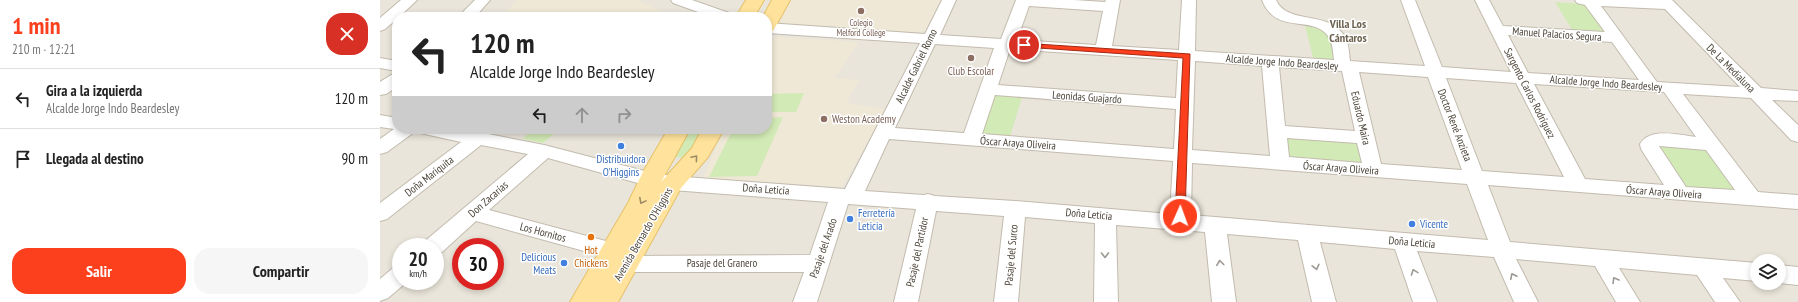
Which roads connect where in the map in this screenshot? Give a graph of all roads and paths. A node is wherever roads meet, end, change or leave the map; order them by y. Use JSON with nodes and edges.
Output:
{"nodes":[{"id":1,"x":410,"y":0,"type":"edge"},
{"id":2,"x":483,"y":0,"type":"edge"},
{"id":3,"x":678,"y":0,"type":"edge"},
{"id":4,"x":755,"y":0,"type":"edge"},
{"id":5,"x":781,"y":0,"type":"edge"},
{"id":6,"x":949,"y":0,"type":"edge"},
{"id":7,"x":1189,"y":0,"type":"edge"},
{"id":8,"x":1269,"y":0,"type":"edge"},
{"id":9,"x":1408,"y":0,"type":"edge"},
{"id":10,"x":1482,"y":0,"type":"edge"},
{"id":11,"x":1584,"y":0,"type":"edge"},
{"id":12,"x":1023,"y":1,"type":"edge"},
{"id":13,"x":1113,"y":3,"type":"edge"},
{"id":14,"x":1666,"y":3,"type":"edge"},
{"id":15,"x":396,"y":12,"type":"edge"},
{"id":16,"x":471,"y":12,"type":"edge"},
{"id":17,"x":713,"y":12,"type":"edge"},
{"id":18,"x":748,"y":12,"type":"edge"},
{"id":19,"x":392,"y":16,"type":"edge"},
{"id":20,"x":772,"y":18,"type":"edge"},
{"id":21,"x":380,"y":26,"type":"edge"},
{"id":22,"x":772,"y":28,"type":"edge"},
{"id":23,"x":1498,"y":30,"type":"junction"},
{"id":24,"x":1617,"y":38,"type":"junction"},
{"id":25,"x":930,"y":39,"type":"junction"},
{"id":26,"x":1006,"y":44,"type":"junction"},
{"id":27,"x":1103,"y":50,"type":"junction"},
{"id":28,"x":1187,"y":56,"type":"junction"},
{"id":29,"x":1270,"y":61,"type":"junction"},
{"id":30,"x":380,"y":63,"type":"edge"},
{"id":31,"x":392,"y":65,"type":"edge"},
{"id":32,"x":1346,"y":66,"type":"junction"},
{"id":33,"x":1435,"y":72,"type":"junction"},
{"id":34,"x":1522,"y":78,"type":"junction"},
{"id":35,"x":392,"y":82,"type":"edge"},
{"id":36,"x":1661,"y":87,"type":"junction"},
{"id":37,"x":380,"y":90,"type":"edge"},
{"id":38,"x":988,"y":90,"type":"junction"},
{"id":39,"x":1756,"y":93,"type":"junction"},
{"id":40,"x":1798,"y":96,"type":"edge"},
{"id":41,"x":1185,"y":104,"type":"junction"},
{"id":42,"x":380,"y":121,"type":"edge"},
{"id":43,"x":392,"y":123,"type":"edge"},
{"id":44,"x":1277,"y":131,"type":"junction"},
{"id":45,"x":883,"y":133,"type":"junction"},
{"id":46,"x":400,"y":134,"type":"edge"},
{"id":47,"x":455,"y":134,"type":"edge"},
{"id":48,"x":677,"y":134,"type":"edge"},
{"id":49,"x":710,"y":134,"type":"edge"},
{"id":50,"x":1798,"y":136,"type":"edge"},
{"id":51,"x":478,"y":138,"type":"junction"},
{"id":52,"x":1365,"y":138,"type":"junction"},
{"id":53,"x":971,"y":139,"type":"junction"},
{"id":54,"x":1711,"y":144,"type":"junction"},
{"id":55,"x":380,"y":148,"type":"edge"},
{"id":56,"x":544,"y":151,"type":"junction"},
{"id":57,"x":1183,"y":156,"type":"junction"},
{"id":58,"x":1280,"y":163,"type":"junction"},
{"id":59,"x":1372,"y":170,"type":"junction"},
{"id":60,"x":1475,"y":178,"type":"junction"},
{"id":61,"x":662,"y":181,"type":"junction"},
{"id":62,"x":1578,"y":185,"type":"junction"},
{"id":63,"x":1680,"y":193,"type":"junction"},
{"id":64,"x":847,"y":195,"type":"junction"},
{"id":65,"x":1752,"y":198,"type":"junction"},
{"id":66,"x":928,"y":201,"type":"junction"},
{"id":67,"x":1798,"y":202,"type":"edge"},
{"id":68,"x":1015,"y":208,"type":"junction"},
{"id":69,"x":473,"y":213,"type":"junction"},
{"id":70,"x":380,"y":214,"type":"edge"},
{"id":71,"x":1104,"y":216,"type":"junction"},
{"id":72,"x":1180,"y":222,"type":"junction"},
{"id":73,"x":1215,"y":225,"type":"junction"},
{"id":74,"x":1308,"y":233,"type":"junction"},
{"id":75,"x":444,"y":238,"type":"edge"},
{"id":76,"x":1403,"y":241,"type":"junction"},
{"id":77,"x":1502,"y":250,"type":"junction"},
{"id":78,"x":620,"y":258,"type":"junction"},
{"id":79,"x":1602,"y":259,"type":"junction"},
{"id":80,"x":818,"y":263,"type":"junction"},
{"id":81,"x":1703,"y":268,"type":"junction"},
{"id":82,"x":1750,"y":271,"type":"edge"},
{"id":83,"x":1786,"y":275,"type":"edge"},
{"id":84,"x":1798,"y":276,"type":"edge"},
{"id":85,"x":392,"y":282,"type":"edge"},
{"id":86,"x":380,"y":292,"type":"edge"},
{"id":87,"x":583,"y":302,"type":"edge"},
{"id":88,"x":604,"y":302,"type":"edge"},
{"id":89,"x":805,"y":302,"type":"edge"},
{"id":90,"x":906,"y":302,"type":"edge"},
{"id":91,"x":1006,"y":302,"type":"edge"},
{"id":92,"x":1106,"y":302,"type":"edge"},
{"id":93,"x":1224,"y":302,"type":"edge"},
{"id":94,"x":1324,"y":302,"type":"edge"},
{"id":95,"x":1425,"y":302,"type":"edge"},
{"id":96,"x":1526,"y":302,"type":"edge"},
{"id":97,"x":1628,"y":302,"type":"edge"},
{"id":98,"x":1728,"y":302,"type":"edge"}],
"edges":[{"from":1,"to":15,"type":"street"},
{"from":2,"to":16,"type":"street"},
{"from":3,"to":17,"type":"street"},
{"from":4,"to":18,"type":"main road"},
{"from":5,"to":20,"type":"main road"},
{"from":6,"to":25,"type":"street","name":"Alcalde Gabriel Romo"},
{"from":7,"to":28,"type":"street"},
{"from":8,"to":32,"type":"street","name":"Eduardo Maira"},
{"from":9,"to":33,"type":"street","name":"Doctor René Anzieta"},
{"from":10,"to":23,"type":"street","name":"Sargento Carlos Rodríguez"},
{"from":11,"to":14,"type":"street"},
{"from":11,"to":24,"type":"street"},
{"from":12,"to":13,"type":"street"},
{"from":12,"to":26,"type":"street"},
{"from":13,"to":27,"type":"street"},
{"from":14,"to":39,"type":"street","name":"De La Medialuna"},
{"from":19,"to":21,"type":"street"},
{"from":22,"to":25,"type":"street","name":"Alcalde Jorge Indo Beardesley"},
{"from":23,"to":24,"type":"street","name":"Manuel Palacios Segura"},
{"from":23,"to":34,"type":"street","name":"Sargento Carlos Rodríguez"},
{"from":24,"to":36,"type":"street"},
{"from":25,"to":26,"type":"street","name":"Alcalde Jorge Indo Beardesley"},
{"from":25,"to":45,"type":"street","name":"Alcalde Gabriel Romo"},
{"from":26,"to":27,"type":"street","name":"Alcalde Jorge Indo Beardesley"},
{"from":26,"to":38,"type":"street"},
{"from":27,"to":28,"type":"street","name":"Alcalde Jorge Indo Beardesley"},
{"from":28,"to":29,"type":"street","name":"Alcalde Jorge Indo Beardesley"},
{"from":28,"to":41,"type":"street"},
{"from":29,"to":32,"type":"street","name":"Alcalde Jorge Indo Beardesley"},
{"from":29,"to":44,"type":"street"},
{"from":30,"to":31,"type":"street"},
{"from":32,"to":33,"type":"street","name":"Alcalde Jorge Indo Beardesley"},
{"from":32,"to":52,"type":"street","name":"Eduardo Maira"},
{"from":33,"to":34,"type":"street","name":"Alcalde Jorge Indo Beardesley"},
{"from":33,"to":60,"type":"street","name":"Doctor René Anzieta"},
{"from":34,"to":36,"type":"street","name":"Alcalde Jorge Indo Beardesley"},
{"from":34,"to":62,"type":"street","name":"Sargento Carlos Rodríguez"},
{"from":35,"to":37,"type":"street"},
{"from":36,"to":39,"type":"street","name":"Alcalde Jorge Indo Beardesley"},
{"from":36,"to":54,"type":"street"},
{"from":38,"to":41,"type":"street","name":"Leonidas Guajardo"},
{"from":38,"to":53,"type":"street"},
{"from":39,"to":40,"type":"street","name":"Alcalde Jorge Indo Beardesley"},
{"from":39,"to":50,"type":"street","name":"De La Medialuna"},
{"from":41,"to":57,"type":"street"},
{"from":42,"to":43,"type":"street"},
{"from":44,"to":52,"type":"street"},
{"from":44,"to":58,"type":"street"},
{"from":45,"to":53,"type":"street","name":"Óscar Araya Oliveira"},
{"from":45,"to":64,"type":"street","name":"Alcalde Gabriel Romo"},
{"from":46,"to":55,"type":"street"},
{"from":47,"to":51,"type":"street","name":"Doña Leticia"},
{"from":48,"to":61,"type":"main road","name":"Avenida Bernardo O'Higgins"},
{"from":61,"to":49,"type":"main road","name":"Avenida Bernardo O'Higgins","one_way":true},
{"from":51,"to":56,"type":"street","name":"Doña Leticia"},
{"from":51,"to":70,"type":"street","name":"Doña Mariquita"},
{"from":52,"to":59,"type":"street","name":"Eduardo Maira"},
{"from":53,"to":57,"type":"street","name":"Óscar Araya Oliveira"},
{"from":54,"to":63,"type":"street"},
{"from":54,"to":65,"type":"street"},
{"from":56,"to":61,"type":"street","name":"Doña Leticia"},
{"from":56,"to":69,"type":"street","name":"Don Zacarías"},
{"from":57,"to":58,"type":"street","name":"Óscar Araya Oliveira"},
{"from":57,"to":72,"type":"street"},
{"from":58,"to":59,"type":"street","name":"Óscar Araya Oliveira"},
{"from":59,"to":60,"type":"street","name":"Óscar Araya Oliveira"},
{"from":60,"to":62,"type":"street","name":"Óscar Araya Oliveira"},
{"from":60,"to":77,"type":"street","name":"Doctor René Anzieta"},
{"from":61,"to":64,"type":"street","name":"Doña Leticia"},
{"from":61,"to":78,"type":"main road","name":"Avenida Bernardo O'Higgins"},
{"from":62,"to":63,"type":"street","name":"Óscar Araya Oliveira"},
{"from":63,"to":65,"type":"street","name":"Óscar Araya Oliveira"},
{"from":64,"to":66,"type":"street","name":"Doña Leticia"},
{"from":64,"to":80,"type":"street","name":"Pasaje del Arado"},
{"from":65,"to":67,"type":"street","name":"Óscar Araya Oliveira"},
{"from":66,"to":68,"type":"street","name":"Doña Leticia"},
{"from":66,"to":90,"type":"street","name":"Pasaje del Partidor"},
{"from":68,"to":71,"type":"street","name":"Doña Leticia"},
{"from":68,"to":91,"type":"street","name":"Pasaje del Surco"},
{"from":69,"to":75,"type":"street","name":"Don Zacarías"},
{"from":69,"to":78,"type":"street","name":"Los Hornitos"},
{"from":71,"to":72,"type":"street","name":"Doña Leticia"},
{"from":71,"to":92,"type":"street","one_way":true},
{"from":72,"to":73,"type":"street","name":"Doña Leticia"},
{"from":73,"to":74,"type":"street","name":"Doña Leticia"},
{"from":93,"to":73,"type":"street","one_way":true},
{"from":74,"to":76,"type":"street","name":"Doña Leticia"},
{"from":74,"to":94,"type":"street","one_way":true},
{"from":76,"to":77,"type":"street","name":"Doña Leticia"},
{"from":95,"to":76,"type":"street","one_way":true},
{"from":77,"to":79,"type":"street","name":"Doña Leticia"},
{"from":96,"to":77,"type":"street","name":"Doctor René Anzieta","one_way":true},
{"from":78,"to":80,"type":"street","name":"Pasaje del Granero"},
{"from":78,"to":87,"type":"main road","name":"Avenida Bernardo O'Higgins"},
{"from":78,"to":88,"type":"main road","name":"Avenida Bernardo O'Higgins"},
{"from":79,"to":81,"type":"street","name":"Doña Leticia"},
{"from":97,"to":79,"type":"street","one_way":true},
{"from":80,"to":89,"type":"street","name":"Pasaje del Arado"},
{"from":81,"to":82,"type":"street","name":"Doña Leticia"},
{"from":81,"to":98,"type":"street"},
{"from":83,"to":84,"type":"street"},
{"from":85,"to":86,"type":"street"}]}
